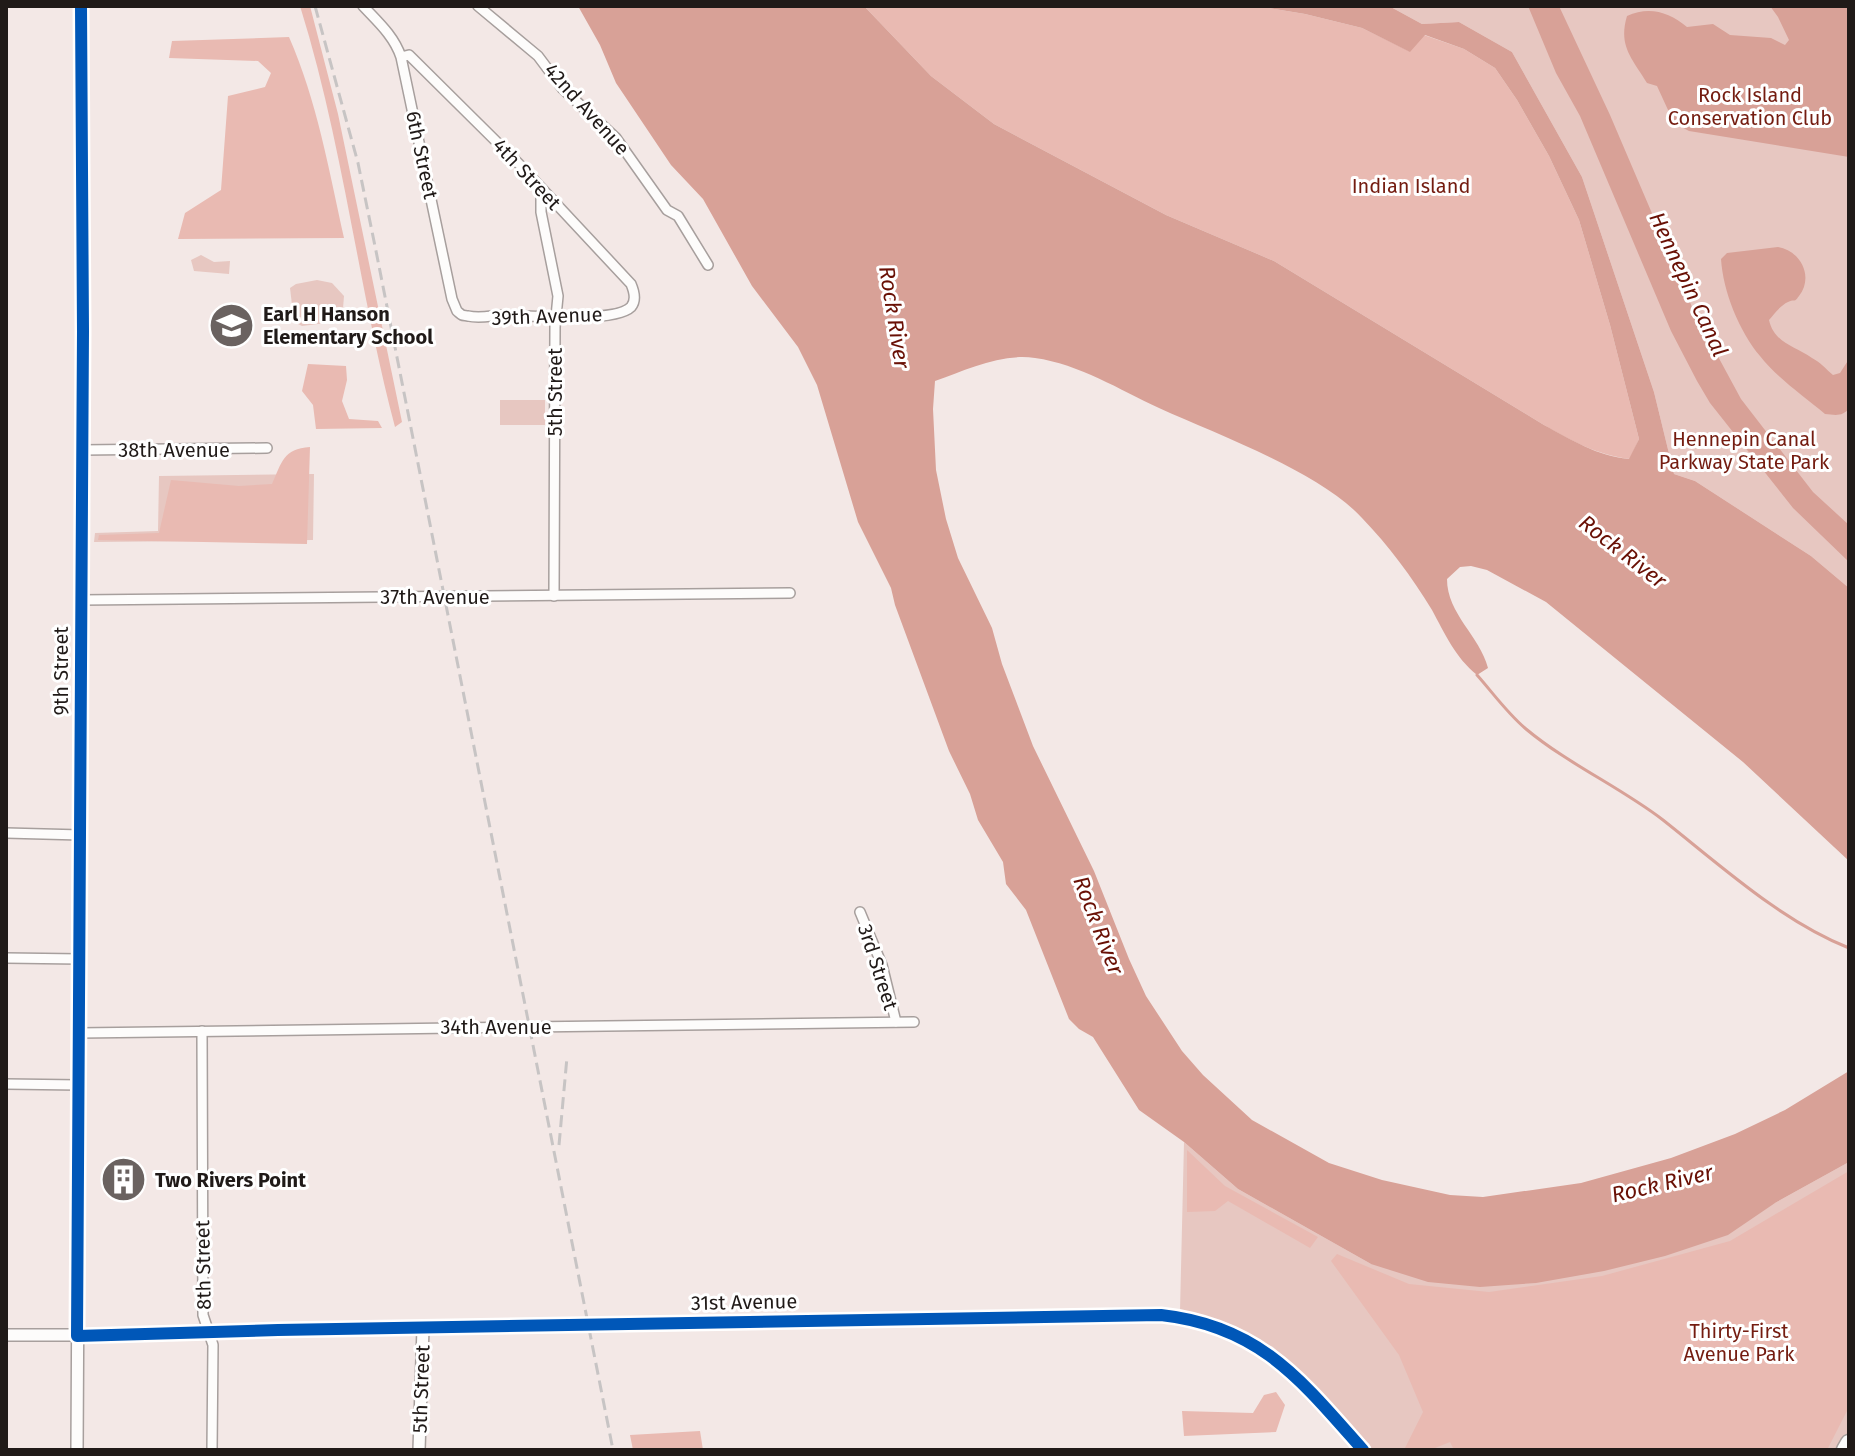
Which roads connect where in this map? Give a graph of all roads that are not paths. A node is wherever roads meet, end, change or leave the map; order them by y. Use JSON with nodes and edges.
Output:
{"nodes":[{"id":1,"x":81,"y":6,"type":"edge"},
{"id":2,"x":363,"y":6,"type":"edge"},
{"id":3,"x":478,"y":6,"type":"edge"},
{"id":4,"x":401,"y":57,"type":"junction"},
{"id":5,"x":541,"y":190,"type":"junction"},
{"id":6,"x":708,"y":265,"type":"dead end"},
{"id":7,"x":632,"y":306,"type":"joint"},
{"id":8,"x":461,"y":315,"type":"joint"},
{"id":9,"x":556,"y":318,"type":"junction"},
{"id":10,"x":267,"y":448,"type":"dead end"},
{"id":11,"x":82,"y":450,"type":"junction"},
{"id":12,"x":790,"y":593,"type":"dead end"},
{"id":13,"x":554,"y":596,"type":"junction"},
{"id":14,"x":81,"y":600,"type":"junction"},
{"id":15,"x":6,"y":833,"type":"edge"},
{"id":16,"x":81,"y":835,"type":"junction"},
{"id":17,"x":860,"y":912,"type":"dead end"},
{"id":18,"x":6,"y":958,"type":"edge"},
{"id":19,"x":80,"y":959,"type":"junction"},
{"id":20,"x":896,"y":1022,"type":"junction"},
{"id":21,"x":914,"y":1022,"type":"dead end"},
{"id":22,"x":202,"y":1031,"type":"junction"},
{"id":23,"x":79,"y":1033,"type":"junction"},
{"id":24,"x":6,"y":1084,"type":"edge"},
{"id":25,"x":79,"y":1085,"type":"junction"},
{"id":26,"x":423,"y":1328,"type":"junction"},
{"id":27,"x":209,"y":1333,"type":"junction"},
{"id":28,"x":6,"y":1335,"type":"edge"},
{"id":29,"x":77,"y":1336,"type":"junction"},
{"id":30,"x":1849,"y":1443,"type":"edge"},
{"id":31,"x":77,"y":1450,"type":"edge"},
{"id":32,"x":212,"y":1450,"type":"edge"},
{"id":33,"x":419,"y":1450,"type":"edge"},
{"id":34,"x":1363,"y":1450,"type":"edge"},
{"id":35,"x":1845,"y":1450,"type":"edge"}],
"edges":[{"from":1,"to":11,"type":"street","name":"9th Street"},
{"from":2,"to":4,"type":"street","name":"6th Street"},
{"from":3,"to":6,"type":"street","name":"42nd Avenue"},
{"from":4,"to":5,"type":"street","name":"4th Street"},
{"from":4,"to":8,"type":"street","name":"6th Street"},
{"from":5,"to":7,"type":"street","name":"4th Street"},
{"from":5,"to":9,"type":"street","name":"5th Street"},
{"from":7,"to":9,"type":"street","name":"39th Avenue"},
{"from":8,"to":9,"type":"street","name":"39th Avenue"},
{"from":9,"to":13,"type":"street","name":"5th Street"},
{"from":10,"to":11,"type":"street","name":"38th Avenue"},
{"from":11,"to":14,"type":"street","name":"9th Street"},
{"from":12,"to":13,"type":"street","name":"37th Avenue"},
{"from":13,"to":14,"type":"street","name":"37th Avenue"},
{"from":14,"to":16,"type":"street","name":"9th Street"},
{"from":15,"to":16,"type":"street"},
{"from":16,"to":19,"type":"street","name":"9th Street"},
{"from":17,"to":20,"type":"street","name":"3rd Street"},
{"from":18,"to":19,"type":"street"},
{"from":19,"to":23,"type":"street","name":"9th Street"},
{"from":20,"to":21,"type":"street","name":"34th Avenue"},
{"from":20,"to":22,"type":"street","name":"34th Avenue"},
{"from":22,"to":23,"type":"street","name":"34th Avenue"},
{"from":22,"to":27,"type":"street","name":"8th Street"},
{"from":23,"to":25,"type":"street","name":"9th Street"},
{"from":24,"to":25,"type":"street"},
{"from":25,"to":29,"type":"street","name":"9th Street"},
{"from":26,"to":27,"type":"street","name":"31st Avenue"},
{"from":26,"to":33,"type":"street","name":"5th Street"},
{"from":26,"to":34,"type":"street","name":"31st Avenue"},
{"from":27,"to":29,"type":"street","name":"31st Avenue"},
{"from":27,"to":32,"type":"street","name":"8th Street"},
{"from":28,"to":29,"type":"street","name":"31st Avenue"},
{"from":29,"to":31,"type":"street","name":"9th Street"},
{"from":30,"to":35,"type":"highway"}]}
